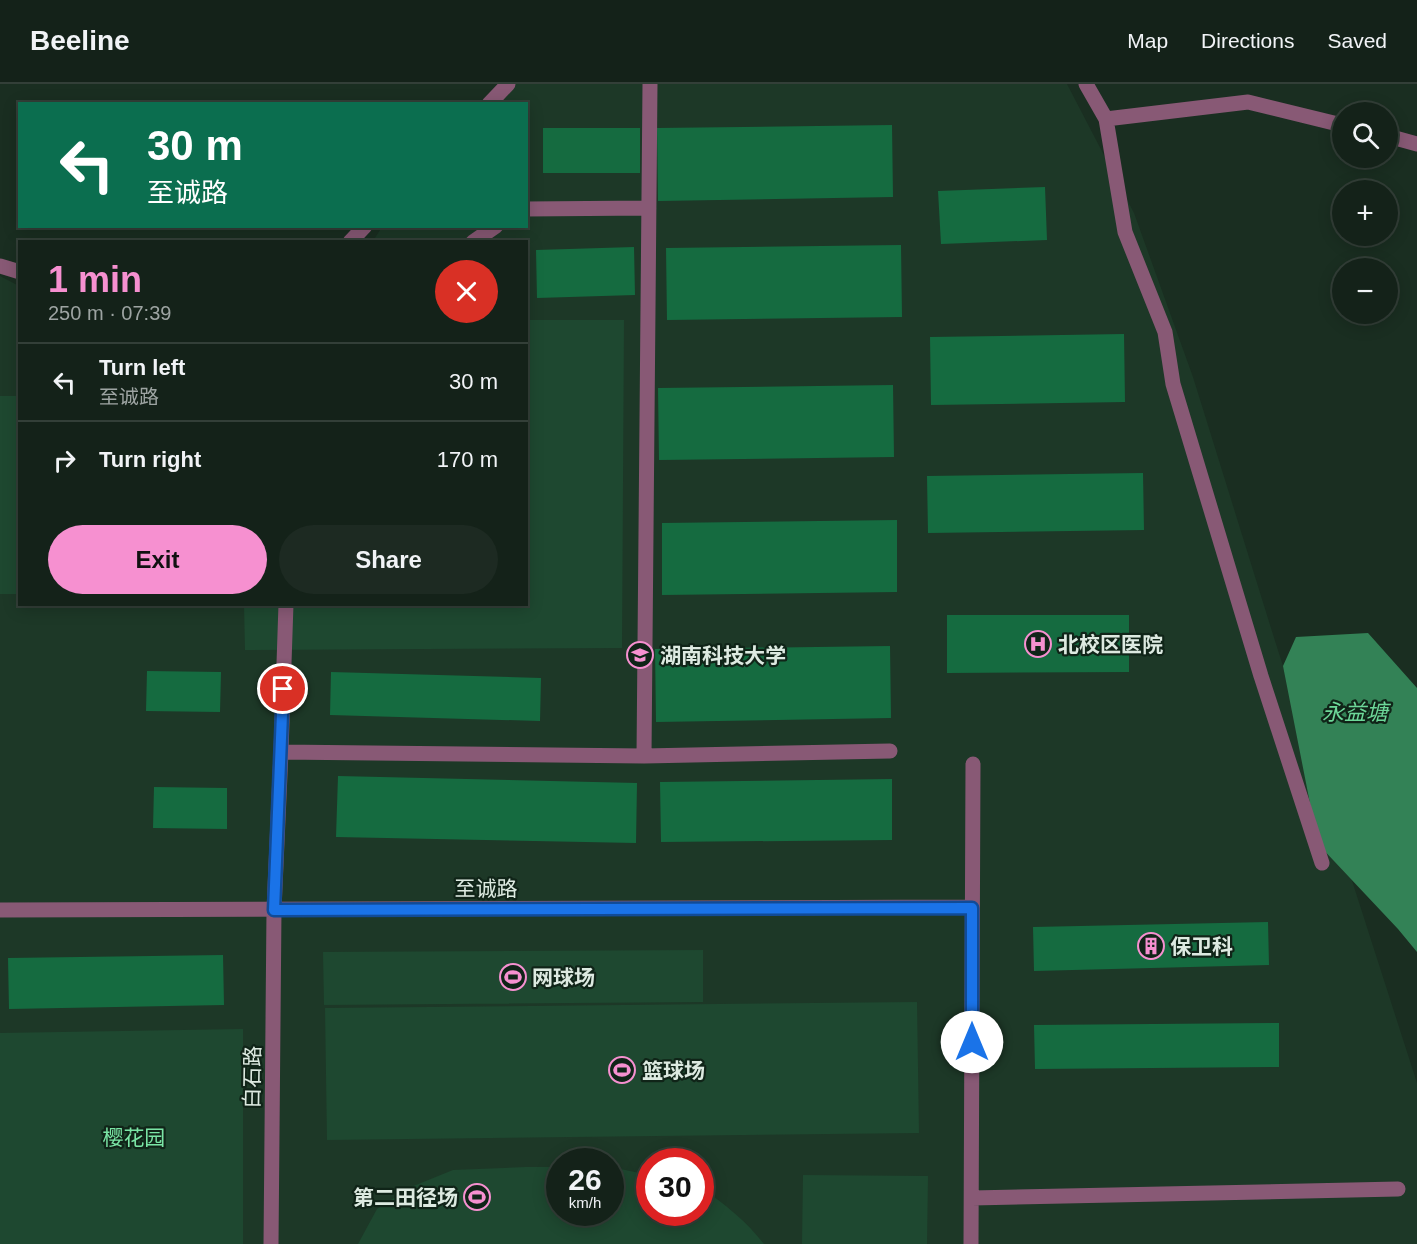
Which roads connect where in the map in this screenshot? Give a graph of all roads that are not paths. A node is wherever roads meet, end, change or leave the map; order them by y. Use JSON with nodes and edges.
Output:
{"nodes":[{"id":1,"x":508,"y":84,"type":"edge"},
{"id":2,"x":650,"y":84,"type":"edge"},
{"id":3,"x":1086,"y":84,"type":"edge"},
{"id":4,"x":491,"y":102,"type":"edge"},
{"id":5,"x":1106,"y":118,"type":"junction"},
{"id":6,"x":1332,"y":123,"type":"edge"},
{"id":7,"x":1398,"y":139,"type":"edge"},
{"id":8,"x":1417,"y":144,"type":"edge"},
{"id":9,"x":649,"y":208,"type":"junction"},
{"id":10,"x":528,"y":209,"type":"edge"},
{"id":11,"x":363,"y":228,"type":"edge"},
{"id":12,"x":493,"y":228,"type":"edge"},
{"id":13,"x":352,"y":240,"type":"edge"},
{"id":14,"x":476,"y":240,"type":"edge"},
{"id":15,"x":0,"y":266,"type":"edge"},
{"id":16,"x":18,"y":271,"type":"edge"},
{"id":17,"x":286,"y":606,"type":"edge"},
{"id":18,"x":890,"y":751,"type":"dead end"},
{"id":19,"x":281,"y":752,"type":"junction"},
{"id":20,"x":644,"y":756,"type":"junction"},
{"id":21,"x":973,"y":764,"type":"dead end"},
{"id":22,"x":1322,"y":863,"type":"dead end"},
{"id":23,"x":972,"y":908,"type":"junction"},
{"id":24,"x":0,"y":910,"type":"edge"},
{"id":25,"x":274,"y":910,"type":"junction"},
{"id":26,"x":1398,"y":1189,"type":"dead end"},
{"id":27,"x":972,"y":1198,"type":"junction"},
{"id":28,"x":271,"y":1244,"type":"edge"},
{"id":29,"x":971,"y":1244,"type":"edge"}],
"edges":[{"from":1,"to":4,"type":"street"},
{"from":2,"to":9,"type":"street"},
{"from":3,"to":5,"type":"street"},
{"from":5,"to":6,"type":"street"},
{"from":5,"to":22,"type":"street"},
{"from":7,"to":8,"type":"street"},
{"from":9,"to":10,"type":"street"},
{"from":9,"to":20,"type":"street"},
{"from":11,"to":13,"type":"street"},
{"from":12,"to":14,"type":"street"},
{"from":15,"to":16,"type":"street"},
{"from":17,"to":19,"type":"street","name":"白石路"},
{"from":18,"to":20,"type":"street"},
{"from":19,"to":20,"type":"street"},
{"from":19,"to":25,"type":"street","name":"白石路"},
{"from":21,"to":23,"type":"street"},
{"from":23,"to":25,"type":"street","name":"至诚路"},
{"from":23,"to":27,"type":"street"},
{"from":24,"to":25,"type":"street","name":"至诚路"},
{"from":25,"to":28,"type":"street","name":"白石路"},
{"from":26,"to":27,"type":"street"},
{"from":27,"to":29,"type":"street"}]}
